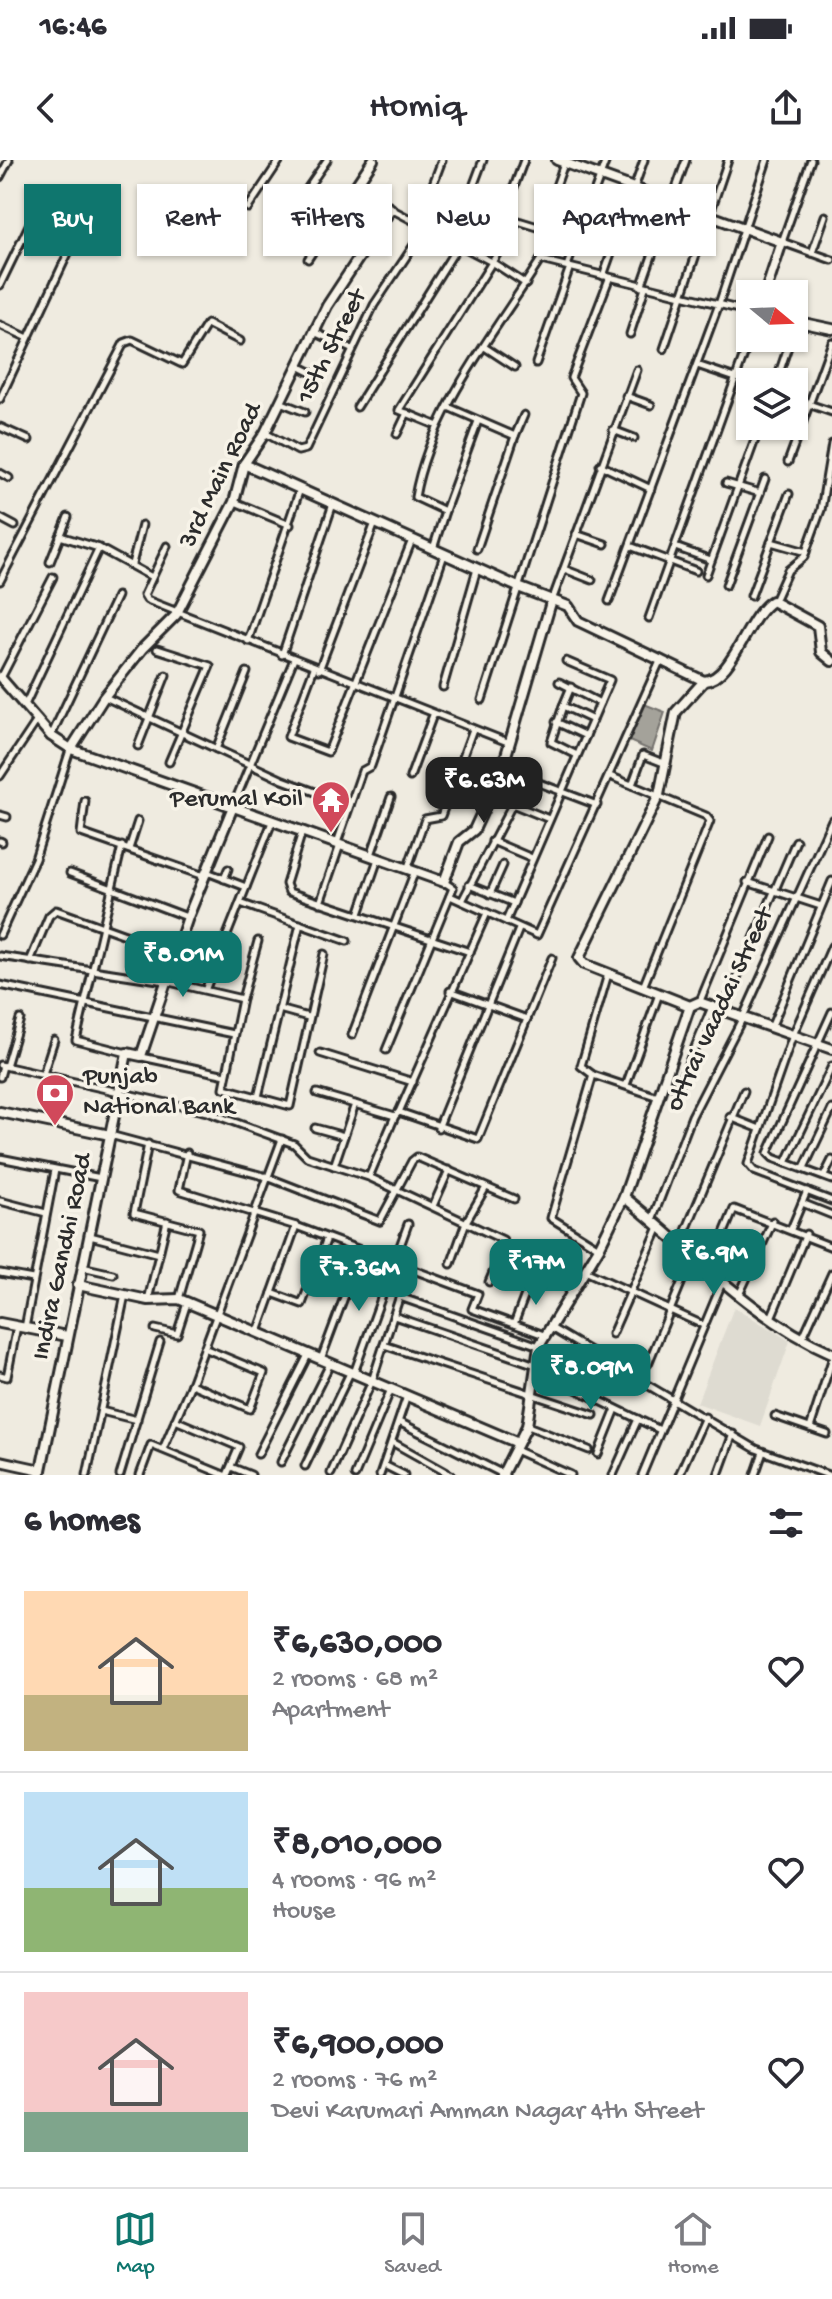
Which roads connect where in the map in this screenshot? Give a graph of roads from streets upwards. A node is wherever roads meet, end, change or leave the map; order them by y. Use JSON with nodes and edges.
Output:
{"nodes":[{"id":1,"x":9,"y":160,"type":"edge"},
{"id":2,"x":280,"y":160,"type":"edge"},
{"id":3,"x":327,"y":160,"type":"edge"},
{"id":4,"x":373,"y":160,"type":"edge"},
{"id":5,"x":442,"y":160,"type":"edge"},
{"id":6,"x":483,"y":160,"type":"edge"},
{"id":7,"x":524,"y":160,"type":"edge"},
{"id":8,"x":606,"y":160,"type":"edge"},
{"id":9,"x":644,"y":160,"type":"edge"},
{"id":10,"x":686,"y":160,"type":"edge"},
{"id":11,"x":728,"y":160,"type":"edge"},
{"id":12,"x":767,"y":160,"type":"edge"},
{"id":13,"x":811,"y":160,"type":"edge"},
{"id":14,"x":562,"y":161,"type":"edge"},
{"id":15,"x":601,"y":176,"type":"junction"},
{"id":16,"x":0,"y":177,"type":"edge"},
{"id":17,"x":310,"y":184,"type":"edge"},
{"id":18,"x":357,"y":184,"type":"edge"},
{"id":19,"x":433,"y":184,"type":"edge"},
{"id":20,"x":474,"y":184,"type":"dead end"},
{"id":21,"x":515,"y":184,"type":"edge"},
{"id":22,"x":555,"y":184,"type":"edge"},
{"id":23,"x":621,"y":184,"type":"edge"},
{"id":24,"x":636,"y":184,"type":"edge"},
{"id":25,"x":678,"y":184,"type":"edge"},
{"id":26,"x":716,"y":192,"type":"edge"},
{"id":27,"x":248,"y":208,"type":"dead end"},
{"id":28,"x":825,"y":216,"type":"dead end"},
{"id":29,"x":716,"y":217,"type":"edge"},
{"id":30,"x":534,"y":226,"type":"edge"},
{"id":31,"x":744,"y":226,"type":"junction"},
{"id":32,"x":24,"y":236,"type":"edge"},
{"id":33,"x":782,"y":242,"type":"junction"},
{"id":34,"x":812,"y":253,"type":"junction"},
{"id":35,"x":408,"y":254,"type":"edge"},
{"id":36,"x":66,"y":256,"type":"edge"},
{"id":37,"x":310,"y":256,"type":"edge"},
{"id":38,"x":362,"y":256,"type":"edge"},
{"id":39,"x":450,"y":256,"type":"edge"},
{"id":40,"x":481,"y":256,"type":"edge"},
{"id":41,"x":543,"y":256,"type":"edge"},
{"id":42,"x":613,"y":256,"type":"edge"},
{"id":43,"x":654,"y":256,"type":"edge"},
{"id":44,"x":694,"y":256,"type":"edge"},
{"id":45,"x":308,"y":259,"type":"dead end"},
{"id":46,"x":541,"y":260,"type":"junction"},
{"id":47,"x":832,"y":260,"type":"edge"},
{"id":48,"x":492,"y":262,"type":"junction"},
{"id":49,"x":568,"y":267,"type":"junction"},
{"id":50,"x":606,"y":277,"type":"junction"},
{"id":51,"x":770,"y":280,"type":"edge"},
{"id":52,"x":526,"y":284,"type":"junction"},
{"id":53,"x":0,"y":285,"type":"edge"},
{"id":54,"x":643,"y":288,"type":"junction"},
{"id":55,"x":680,"y":296,"type":"junction"},
{"id":56,"x":719,"y":304,"type":"junction"},
{"id":57,"x":736,"y":308,"type":"edge"},
{"id":58,"x":0,"y":325,"type":"edge"},
{"id":59,"x":808,"y":326,"type":"edge"},
{"id":60,"x":832,"y":329,"type":"edge"},
{"id":61,"x":314,"y":332,"type":"junction"},
{"id":62,"x":630,"y":334,"type":"dead end"},
{"id":63,"x":26,"y":337,"type":"junction"},
{"id":64,"x":240,"y":341,"type":"dead end"},
{"id":65,"x":832,"y":342,"type":"edge"},
{"id":66,"x":486,"y":348,"type":"junction"},
{"id":67,"x":351,"y":349,"type":"junction"},
{"id":68,"x":664,"y":349,"type":"dead end"},
{"id":69,"x":536,"y":363,"type":"dead end"},
{"id":70,"x":697,"y":365,"type":"junction"},
{"id":71,"x":298,"y":366,"type":"junction"},
{"id":72,"x":515,"y":367,"type":"dead end"},
{"id":73,"x":637,"y":370,"type":"dead end"},
{"id":74,"x":320,"y":377,"type":"dead end"},
{"id":75,"x":736,"y":378,"type":"joint"},
{"id":76,"x":626,"y":396,"type":"junction"},
{"id":77,"x":0,"y":399,"type":"edge"},
{"id":78,"x":280,"y":402,"type":"junction"},
{"id":79,"x":809,"y":404,"type":"junction"},
{"id":80,"x":651,"y":405,"type":"dead end"},
{"id":81,"x":357,"y":407,"type":"dead end"},
{"id":82,"x":448,"y":407,"type":"junction"},
{"id":83,"x":305,"y":412,"type":"dead end"},
{"id":84,"x":832,"y":412,"type":"edge"},
{"id":85,"x":407,"y":413,"type":"junction"},
{"id":86,"x":524,"y":415,"type":"dead end"},
{"id":87,"x":478,"y":421,"type":"junction"},
{"id":88,"x":438,"y":426,"type":"junction"},
{"id":89,"x":0,"y":427,"type":"edge"},
{"id":90,"x":613,"y":430,"type":"junction"},
{"id":91,"x":265,"y":433,"type":"junction"},
{"id":92,"x":397,"y":434,"type":"dead end"},
{"id":93,"x":515,"y":436,"type":"junction"},
{"id":94,"x":634,"y":438,"type":"dead end"},
{"id":95,"x":29,"y":440,"type":"dead end"},
{"id":96,"x":755,"y":440,"type":"edge"},
{"id":97,"x":832,"y":444,"type":"edge"},
{"id":98,"x":788,"y":462,"type":"dead end"},
{"id":99,"x":244,"y":464,"type":"junction"},
{"id":100,"x":600,"y":465,"type":"junction"},
{"id":101,"x":830,"y":471,"type":"edge"},
{"id":102,"x":0,"y":473,"type":"edge"},
{"id":103,"x":9,"y":478,"type":"dead end"},
{"id":104,"x":765,"y":479,"type":"dead end"},
{"id":105,"x":726,"y":483,"type":"dead end"},
{"id":106,"x":738,"y":486,"type":"junction"},
{"id":107,"x":300,"y":489,"type":"junction"},
{"id":108,"x":651,"y":489,"type":"junction"},
{"id":109,"x":760,"y":493,"type":"junction"},
{"id":110,"x":789,"y":494,"type":"dead end"},
{"id":111,"x":234,"y":502,"type":"junction"},
{"id":112,"x":333,"y":504,"type":"junction"},
{"id":113,"x":445,"y":511,"type":"junction"},
{"id":114,"x":68,"y":517,"type":"dead end"},
{"id":115,"x":0,"y":518,"type":"edge"},
{"id":116,"x":375,"y":523,"type":"junction"},
{"id":117,"x":142,"y":525,"type":"dead end"},
{"id":118,"x":290,"y":525,"type":"junction"},
{"id":119,"x":15,"y":526,"type":"dead end"},
{"id":120,"x":576,"y":534,"type":"junction"},
{"id":121,"x":60,"y":536,"type":"junction"},
{"id":122,"x":412,"y":540,"type":"junction"},
{"id":123,"x":771,"y":542,"type":"junction"},
{"id":124,"x":605,"y":544,"type":"dead end"},
{"id":125,"x":167,"y":546,"type":"dead end"},
{"id":126,"x":630,"y":546,"type":"junction"},
{"id":127,"x":675,"y":547,"type":"junction"},
{"id":128,"x":99,"y":548,"type":"junction"},
{"id":129,"x":433,"y":549,"type":"junction"},
{"id":130,"x":477,"y":549,"type":"dead end"},
{"id":131,"x":806,"y":552,"type":"junction"},
{"id":132,"x":444,"y":554,"type":"junction"},
{"id":133,"x":670,"y":560,"type":"junction"},
{"id":134,"x":711,"y":560,"type":"junction"},
{"id":135,"x":50,"y":562,"type":"dead end"},
{"id":136,"x":132,"y":564,"type":"junction"},
{"id":137,"x":477,"y":568,"type":"junction"},
{"id":138,"x":564,"y":569,"type":"junction"},
{"id":139,"x":696,"y":571,"type":"dead end"},
{"id":140,"x":706,"y":575,"type":"dead end"},
{"id":141,"x":150,"y":576,"type":"junction"},
{"id":142,"x":53,"y":577,"type":"dead end"},
{"id":143,"x":592,"y":580,"type":"dead end"},
{"id":144,"x":0,"y":581,"type":"edge"},
{"id":145,"x":726,"y":585,"type":"dead end"},
{"id":146,"x":518,"y":587,"type":"junction"},
{"id":147,"x":117,"y":596,"type":"dead end"},
{"id":148,"x":751,"y":596,"type":"dead end"},
{"id":149,"x":552,"y":599,"type":"junction"},
{"id":150,"x":609,"y":601,"type":"dead end"},
{"id":151,"x":774,"y":601,"type":"junction"},
{"id":152,"x":176,"y":615,"type":"junction"},
{"id":153,"x":649,"y":618,"type":"dead end"},
{"id":154,"x":248,"y":641,"type":"junction"},
{"id":155,"x":157,"y":649,"type":"dead end"},
{"id":156,"x":282,"y":655,"type":"junction"},
{"id":157,"x":294,"y":659,"type":"junction"},
{"id":158,"x":661,"y":659,"type":"junction"},
{"id":159,"x":566,"y":661,"type":"dead end"},
{"id":160,"x":832,"y":661,"type":"edge"},
{"id":161,"x":317,"y":669,"type":"junction"},
{"id":162,"x":247,"y":672,"type":"dead end"},
{"id":163,"x":166,"y":675,"type":"dead end"},
{"id":164,"x":0,"y":677,"type":"edge"},
{"id":165,"x":704,"y":681,"type":"junction"},
{"id":166,"x":559,"y":682,"type":"dead end"},
{"id":167,"x":357,"y":684,"type":"junction"},
{"id":168,"x":443,"y":687,"type":"dead end"},
{"id":169,"x":571,"y":687,"type":"junction"},
{"id":170,"x":104,"y":697,"type":"junction"},
{"id":171,"x":396,"y":700,"type":"junction"},
{"id":172,"x":482,"y":700,"type":"dead end"},
{"id":173,"x":26,"y":703,"type":"junction"},
{"id":174,"x":600,"y":703,"type":"junction"},
{"id":175,"x":563,"y":706,"type":"junction"},
{"id":176,"x":433,"y":715,"type":"junction"},
{"id":177,"x":39,"y":719,"type":"junction"},
{"id":178,"x":148,"y":719,"type":"junction"},
{"id":179,"x":593,"y":720,"type":"junction"},
{"id":180,"x":556,"y":722,"type":"junction"},
{"id":181,"x":473,"y":729,"type":"junction"},
{"id":182,"x":181,"y":734,"type":"junction"},
{"id":183,"x":51,"y":736,"type":"junction"},
{"id":184,"x":586,"y":736,"type":"junction"},
{"id":185,"x":511,"y":743,"type":"junction"},
{"id":186,"x":138,"y":746,"type":"dead end"},
{"id":187,"x":71,"y":749,"type":"junction"},
{"id":188,"x":216,"y":749,"type":"junction"},
{"id":189,"x":577,"y":755,"type":"junction"},
{"id":190,"x":169,"y":762,"type":"dead end"},
{"id":191,"x":251,"y":765,"type":"junction"},
{"id":192,"x":667,"y":765,"type":"junction"},
{"id":193,"x":502,"y":769,"type":"junction"},
{"id":194,"x":0,"y":775,"type":"edge"},
{"id":195,"x":610,"y":776,"type":"junction"},
{"id":196,"x":410,"y":777,"type":"dead end"},
{"id":197,"x":526,"y":778,"type":"junction"},
{"id":198,"x":632,"y":785,"type":"junction"},
{"id":199,"x":560,"y":793,"type":"junction"},
{"id":200,"x":659,"y":795,"type":"junction"},
{"id":201,"x":391,"y":797,"type":"dead end"},
{"id":202,"x":85,"y":801,"type":"dead end"},
{"id":203,"x":512,"y":804,"type":"junction"},
{"id":204,"x":350,"y":805,"type":"junction"},
{"id":205,"x":597,"y":805,"type":"junction"},
{"id":206,"x":232,"y":809,"type":"junction"},
{"id":207,"x":549,"y":819,"type":"junction"},
{"id":208,"x":832,"y":820,"type":"edge"},
{"id":209,"x":138,"y":821,"type":"dead end"},
{"id":210,"x":272,"y":822,"type":"junction"},
{"id":211,"x":302,"y":832,"type":"junction"},
{"id":212,"x":768,"y":836,"type":"dead end"},
{"id":213,"x":492,"y":841,"type":"junction"},
{"id":214,"x":796,"y":841,"type":"dead end"},
{"id":215,"x":338,"y":845,"type":"junction"},
{"id":216,"x":122,"y":846,"type":"junction"},
{"id":217,"x":129,"y":849,"type":"junction"},
{"id":218,"x":375,"y":856,"type":"junction"},
{"id":219,"x":532,"y":858,"type":"junction"},
{"id":220,"x":503,"y":865,"type":"dead end"},
{"id":221,"x":228,"y":869,"type":"dead end"},
{"id":222,"x":412,"y":869,"type":"junction"},
{"id":223,"x":70,"y":873,"type":"dead end"},
{"id":224,"x":206,"y":874,"type":"junction"},
{"id":225,"x":224,"y":879,"type":"junction"},
{"id":226,"x":832,"y":881,"type":"edge"},
{"id":227,"x":444,"y":882,"type":"junction"},
{"id":228,"x":747,"y":882,"type":"junction"},
{"id":229,"x":469,"y":885,"type":"junction"},
{"id":230,"x":110,"y":887,"type":"junction"},
{"id":231,"x":246,"y":887,"type":"junction"},
{"id":232,"x":773,"y":889,"type":"junction"},
{"id":233,"x":490,"y":894,"type":"junction"},
{"id":234,"x":450,"y":896,"type":"junction"},
{"id":235,"x":797,"y":897,"type":"junction"},
{"id":236,"x":462,"y":901,"type":"junction"},
{"id":237,"x":240,"y":903,"type":"junction"},
{"id":238,"x":320,"y":903,"type":"junction"},
{"id":239,"x":514,"y":903,"type":"junction"},
{"id":240,"x":821,"y":906,"type":"junction"},
{"id":241,"x":487,"y":913,"type":"junction"},
{"id":242,"x":359,"y":914,"type":"junction"},
{"id":243,"x":188,"y":917,"type":"junction"},
{"id":244,"x":506,"y":921,"type":"junction"},
{"id":245,"x":300,"y":924,"type":"junction"},
{"id":246,"x":102,"y":925,"type":"junction"},
{"id":247,"x":394,"y":926,"type":"junction"},
{"id":248,"x":519,"y":929,"type":"junction"},
{"id":249,"x":0,"y":935,"type":"edge"},
{"id":250,"x":433,"y":940,"type":"junction"},
{"id":251,"x":258,"y":941,"type":"dead end"},
{"id":252,"x":347,"y":941,"type":"dead end"},
{"id":253,"x":832,"y":946,"type":"edge"},
{"id":254,"x":470,"y":952,"type":"junction"},
{"id":255,"x":175,"y":953,"type":"junction"},
{"id":256,"x":324,"y":954,"type":"dead end"},
{"id":257,"x":0,"y":956,"type":"edge"},
{"id":258,"x":552,"y":958,"type":"dead end"},
{"id":259,"x":30,"y":961,"type":"junction"},
{"id":260,"x":91,"y":969,"type":"junction"},
{"id":261,"x":608,"y":974,"type":"junction"},
{"id":262,"x":165,"y":981,"type":"junction"},
{"id":263,"x":0,"y":985,"type":"edge"},
{"id":264,"x":206,"y":988,"type":"junction"},
{"id":265,"x":643,"y":988,"type":"junction"},
{"id":266,"x":450,"y":991,"type":"junction"},
{"id":267,"x":659,"y":994,"type":"junction"},
{"id":268,"x":242,"y":999,"type":"junction"},
{"id":269,"x":699,"y":1002,"type":"junction"},
{"id":270,"x":84,"y":1003,"type":"junction"},
{"id":271,"x":489,"y":1006,"type":"junction"},
{"id":272,"x":690,"y":1006,"type":"junction"},
{"id":273,"x":712,"y":1007,"type":"junction"},
{"id":274,"x":279,"y":1009,"type":"junction"},
{"id":275,"x":722,"y":1011,"type":"junction"},
{"id":276,"x":832,"y":1012,"type":"edge"},
{"id":277,"x":308,"y":1017,"type":"junction"},
{"id":278,"x":152,"y":1018,"type":"junction"},
{"id":279,"x":20,"y":1019,"type":"dead end"},
{"id":280,"x":527,"y":1019,"type":"junction"},
{"id":281,"x":742,"y":1019,"type":"junction"},
{"id":282,"x":771,"y":1028,"type":"junction"},
{"id":283,"x":234,"y":1034,"type":"junction"},
{"id":284,"x":352,"y":1035,"type":"dead end"},
{"id":285,"x":793,"y":1035,"type":"junction"},
{"id":286,"x":54,"y":1040,"type":"dead end"},
{"id":287,"x":818,"y":1043,"type":"junction"},
{"id":288,"x":832,"y":1049,"type":"edge"},
{"id":289,"x":386,"y":1050,"type":"dead end"},
{"id":290,"x":127,"y":1053,"type":"junction"},
{"id":291,"x":320,"y":1053,"type":"dead end"},
{"id":292,"x":141,"y":1056,"type":"junction"},
{"id":293,"x":3,"y":1066,"type":"edge"},
{"id":294,"x":832,"y":1066,"type":"edge"},
{"id":295,"x":43,"y":1074,"type":"junction"},
{"id":296,"x":226,"y":1075,"type":"junction"},
{"id":297,"x":593,"y":1075,"type":"junction"},
{"id":298,"x":0,"y":1077,"type":"edge"},
{"id":299,"x":664,"y":1081,"type":"junction"},
{"id":300,"x":413,"y":1082,"type":"junction"},
{"id":301,"x":626,"y":1085,"type":"junction"},
{"id":302,"x":744,"y":1091,"type":"dead end"},
{"id":303,"x":119,"y":1092,"type":"junction"},
{"id":304,"x":317,"y":1093,"type":"dead end"},
{"id":305,"x":258,"y":1097,"type":"junction"},
{"id":306,"x":659,"y":1098,"type":"junction"},
{"id":307,"x":355,"y":1104,"type":"junction"},
{"id":308,"x":832,"y":1109,"type":"edge"},
{"id":309,"x":0,"y":1112,"type":"edge"},
{"id":310,"x":397,"y":1114,"type":"junction"},
{"id":311,"x":730,"y":1117,"type":"junction"},
{"id":312,"x":315,"y":1128,"type":"dead end"},
{"id":313,"x":438,"y":1128,"type":"junction"},
{"id":314,"x":760,"y":1129,"type":"junction"},
{"id":315,"x":110,"y":1135,"type":"junction"},
{"id":316,"x":344,"y":1136,"type":"junction"},
{"id":317,"x":282,"y":1139,"type":"junction"},
{"id":318,"x":148,"y":1144,"type":"junction"},
{"id":319,"x":187,"y":1153,"type":"junction"},
{"id":320,"x":0,"y":1158,"type":"edge"},
{"id":321,"x":832,"y":1160,"type":"edge"},
{"id":322,"x":786,"y":1163,"type":"junction"},
{"id":323,"x":334,"y":1166,"type":"junction"},
{"id":324,"x":804,"y":1168,"type":"junction"},
{"id":325,"x":55,"y":1170,"type":"junction"},
{"id":326,"x":449,"y":1170,"type":"junction"},
{"id":327,"x":824,"y":1176,"type":"junction"},
{"id":328,"x":267,"y":1177,"type":"junction"},
{"id":329,"x":369,"y":1177,"type":"junction"},
{"id":330,"x":101,"y":1178,"type":"junction"},
{"id":331,"x":832,"y":1180,"type":"edge"},
{"id":332,"x":485,"y":1189,"type":"junction"},
{"id":333,"x":397,"y":1190,"type":"junction"},
{"id":334,"x":807,"y":1191,"type":"junction"},
{"id":335,"x":624,"y":1197,"type":"junction"},
{"id":336,"x":514,"y":1199,"type":"dead end"},
{"id":337,"x":0,"y":1201,"type":"edge"},
{"id":338,"x":832,"y":1201,"type":"edge"},
{"id":339,"x":802,"y":1203,"type":"junction"},
{"id":340,"x":433,"y":1206,"type":"junction"},
{"id":341,"x":46,"y":1213,"type":"junction"},
{"id":342,"x":255,"y":1213,"type":"junction"},
{"id":343,"x":832,"y":1215,"type":"edge"},
{"id":344,"x":167,"y":1221,"type":"junction"},
{"id":345,"x":773,"y":1221,"type":"junction"},
{"id":346,"x":466,"y":1222,"type":"junction"},
{"id":347,"x":656,"y":1223,"type":"junction"},
{"id":348,"x":408,"y":1224,"type":"dead end"},
{"id":349,"x":296,"y":1226,"type":"junction"},
{"id":350,"x":791,"y":1229,"type":"junction"},
{"id":351,"x":806,"y":1234,"type":"junction"},
{"id":352,"x":90,"y":1235,"type":"junction"},
{"id":353,"x":327,"y":1238,"type":"junction"},
{"id":354,"x":680,"y":1246,"type":"junction"},
{"id":355,"x":832,"y":1247,"type":"edge"},
{"id":356,"x":599,"y":1248,"type":"junction"},
{"id":357,"x":159,"y":1254,"type":"junction"},
{"id":358,"x":692,"y":1257,"type":"junction"},
{"id":359,"x":392,"y":1263,"type":"junction"},
{"id":360,"x":451,"y":1264,"type":"dead end"},
{"id":361,"x":82,"y":1267,"type":"junction"},
{"id":362,"x":355,"y":1268,"type":"dead end"},
{"id":363,"x":409,"y":1268,"type":"junction"},
{"id":364,"x":585,"y":1271,"type":"junction"},
{"id":365,"x":709,"y":1271,"type":"junction"},
{"id":366,"x":0,"y":1273,"type":"edge"},
{"id":367,"x":832,"y":1273,"type":"edge"},
{"id":368,"x":113,"y":1274,"type":"dead end"},
{"id":369,"x":33,"y":1279,"type":"junction"},
{"id":370,"x":531,"y":1279,"type":"dead end"},
{"id":371,"x":489,"y":1282,"type":"dead end"},
{"id":372,"x":722,"y":1283,"type":"junction"},
{"id":373,"x":78,"y":1285,"type":"junction"},
{"id":374,"x":631,"y":1291,"type":"junction"},
{"id":375,"x":272,"y":1293,"type":"junction"},
{"id":376,"x":125,"y":1294,"type":"junction"},
{"id":377,"x":739,"y":1295,"type":"junction"},
{"id":378,"x":400,"y":1297,"type":"junction"},
{"id":379,"x":148,"y":1300,"type":"junction"},
{"id":380,"x":183,"y":1301,"type":"junction"},
{"id":381,"x":671,"y":1310,"type":"junction"},
{"id":382,"x":215,"y":1314,"type":"junction"},
{"id":383,"x":394,"y":1316,"type":"junction"},
{"id":384,"x":771,"y":1319,"type":"junction"},
{"id":385,"x":0,"y":1323,"type":"edge"},
{"id":386,"x":514,"y":1324,"type":"junction"},
{"id":387,"x":703,"y":1325,"type":"junction"},
{"id":388,"x":21,"y":1327,"type":"junction"},
{"id":389,"x":155,"y":1329,"type":"dead end"},
{"id":390,"x":547,"y":1331,"type":"junction"},
{"id":391,"x":258,"y":1332,"type":"junction"},
{"id":392,"x":612,"y":1334,"type":"dead end"},
{"id":393,"x":67,"y":1336,"type":"junction"},
{"id":394,"x":801,"y":1340,"type":"junction"},
{"id":395,"x":160,"y":1342,"type":"dead end"},
{"id":396,"x":384,"y":1345,"type":"junction"},
{"id":397,"x":539,"y":1346,"type":"junction"},
{"id":398,"x":204,"y":1348,"type":"junction"},
{"id":399,"x":832,"y":1353,"type":"edge"},
{"id":400,"x":309,"y":1354,"type":"junction"},
{"id":401,"x":832,"y":1360,"type":"edge"},
{"id":402,"x":326,"y":1361,"type":"junction"},
{"id":403,"x":648,"y":1364,"type":"dead end"},
{"id":404,"x":534,"y":1367,"type":"junction"},
{"id":405,"x":352,"y":1372,"type":"junction"},
{"id":406,"x":4,"y":1376,"type":"edge"},
{"id":407,"x":372,"y":1381,"type":"junction"},
{"id":408,"x":191,"y":1384,"type":"junction"},
{"id":409,"x":391,"y":1389,"type":"junction"},
{"id":410,"x":531,"y":1394,"type":"junction"},
{"id":411,"x":407,"y":1396,"type":"junction"},
{"id":412,"x":673,"y":1399,"type":"junction"},
{"id":413,"x":616,"y":1409,"type":"junction"},
{"id":414,"x":101,"y":1411,"type":"junction"},
{"id":415,"x":594,"y":1415,"type":"dead end"},
{"id":416,"x":775,"y":1416,"type":"dead end"},
{"id":417,"x":705,"y":1417,"type":"junction"},
{"id":418,"x":638,"y":1419,"type":"junction"},
{"id":419,"x":137,"y":1420,"type":"junction"},
{"id":420,"x":175,"y":1420,"type":"junction"},
{"id":421,"x":399,"y":1422,"type":"junction"},
{"id":422,"x":527,"y":1426,"type":"junction"},
{"id":423,"x":810,"y":1428,"type":"junction"},
{"id":424,"x":660,"y":1430,"type":"junction"},
{"id":425,"x":733,"y":1434,"type":"junction"},
{"id":426,"x":827,"y":1434,"type":"dead end"},
{"id":427,"x":392,"y":1442,"type":"junction"},
{"id":428,"x":516,"y":1446,"type":"junction"},
{"id":429,"x":163,"y":1449,"type":"junction"},
{"id":430,"x":589,"y":1450,"type":"dead end"},
{"id":431,"x":763,"y":1452,"type":"junction"},
{"id":432,"x":258,"y":1454,"type":"dead end"},
{"id":433,"x":598,"y":1454,"type":"dead end"},
{"id":434,"x":0,"y":1461,"type":"edge"},
{"id":435,"x":281,"y":1462,"type":"dead end"},
{"id":436,"x":384,"y":1465,"type":"junction"},
{"id":437,"x":305,"y":1466,"type":"dead end"},
{"id":438,"x":231,"y":1467,"type":"junction"},
{"id":439,"x":40,"y":1472,"type":"edge"},
{"id":440,"x":331,"y":1473,"type":"dead end"},
{"id":441,"x":819,"y":1474,"type":"edge"},
{"id":442,"x":87,"y":1475,"type":"edge"},
{"id":443,"x":120,"y":1475,"type":"edge"},
{"id":444,"x":140,"y":1475,"type":"edge"},
{"id":445,"x":226,"y":1475,"type":"edge"},
{"id":446,"x":251,"y":1475,"type":"edge"},
{"id":447,"x":355,"y":1475,"type":"edge"},
{"id":448,"x":380,"y":1475,"type":"edge"},
{"id":449,"x":404,"y":1475,"type":"edge"},
{"id":450,"x":451,"y":1475,"type":"edge"},
{"id":451,"x":503,"y":1475,"type":"edge"},
{"id":452,"x":571,"y":1475,"type":"edge"},
{"id":453,"x":613,"y":1475,"type":"edge"},
{"id":454,"x":642,"y":1475,"type":"edge"},
{"id":455,"x":679,"y":1475,"type":"edge"},
{"id":456,"x":718,"y":1475,"type":"edge"},
{"id":457,"x":755,"y":1475,"type":"edge"},
{"id":458,"x":828,"y":1475,"type":"edge"}],
"edges":[{"from":1,"to":16,"type":"street"},
{"from":2,"to":27,"type":"street"},
{"from":3,"to":17,"type":"street"},
{"from":4,"to":18,"type":"street"},
{"from":5,"to":19,"type":"street"},
{"from":6,"to":20,"type":"street"},
{"from":7,"to":21,"type":"street"},
{"from":8,"to":15,"type":"street"},
{"from":9,"to":24,"type":"street"},
{"from":10,"to":25,"type":"street"},
{"from":11,"to":26,"type":"street"},
{"from":12,"to":31,"type":"street"},
{"from":13,"to":33,"type":"street"},
{"from":14,"to":15,"type":"street"},
{"from":14,"to":22,"type":"street"},
{"from":15,"to":23,"type":"street"},
{"from":15,"to":49,"type":"street"},
{"from":28,"to":34,"type":"street"},
{"from":29,"to":31,"type":"street"},
{"from":30,"to":48,"type":"street"},
{"from":31,"to":33,"type":"street"},
{"from":31,"to":56,"type":"street"},
{"from":32,"to":53,"type":"street"},
{"from":33,"to":34,"type":"street"},
{"from":33,"to":51,"type":"street"},
{"from":34,"to":47,"type":"street"},
{"from":35,"to":67,"type":"street","name":"15th Street"},
{"from":36,"to":63,"type":"street"},
{"from":37,"to":45,"type":"street"},
{"from":38,"to":61,"type":"street","name":"3rd Main Road"},
{"from":39,"to":81,"type":"street"},
{"from":40,"to":48,"type":"street"},
{"from":41,"to":46,"type":"street"},
{"from":42,"to":50,"type":"street"},
{"from":43,"to":54,"type":"street"},
{"from":44,"to":55,"type":"street"},
{"from":46,"to":49,"type":"street"},
{"from":46,"to":52,"type":"street"},
{"from":48,"to":52,"type":"street"},
{"from":48,"to":85,"type":"street"},
{"from":49,"to":50,"type":"street"},
{"from":49,"to":69,"type":"street"},
{"from":50,"to":54,"type":"street"},
{"from":50,"to":146,"type":"street"},
{"from":52,"to":66,"type":"street"},
{"from":54,"to":55,"type":"street"},
{"from":54,"to":62,"type":"street"},
{"from":55,"to":56,"type":"street"},
{"from":55,"to":68,"type":"street"},
{"from":56,"to":57,"type":"street"},
{"from":56,"to":70,"type":"street"},
{"from":58,"to":63,"type":"street"},
{"from":59,"to":60,"type":"street"},
{"from":61,"to":67,"type":"street"},
{"from":61,"to":71,"type":"street","name":"3rd Main Road"},
{"from":63,"to":77,"type":"street"},
{"from":64,"to":144,"type":"street"},
{"from":65,"to":79,"type":"street"},
{"from":66,"to":72,"type":"street"},
{"from":66,"to":82,"type":"street"},
{"from":67,"to":91,"type":"street","name":"15th Street"},
{"from":70,"to":75,"type":"street"},
{"from":70,"to":108,"type":"street"},
{"from":71,"to":74,"type":"street"},
{"from":71,"to":78,"type":"street","name":"3rd Main Road"},
{"from":73,"to":76,"type":"street"},
{"from":75,"to":127,"type":"street"},
{"from":76,"to":80,"type":"street"},
{"from":76,"to":90,"type":"street"},
{"from":78,"to":83,"type":"street"},
{"from":78,"to":91,"type":"street","name":"3rd Main Road"},
{"from":79,"to":84,"type":"street"},
{"from":79,"to":98,"type":"street"},
{"from":82,"to":87,"type":"street"},
{"from":82,"to":88,"type":"street"},
{"from":85,"to":88,"type":"street"},
{"from":85,"to":92,"type":"street"},
{"from":86,"to":93,"type":"street"},
{"from":87,"to":93,"type":"street"},
{"from":87,"to":113,"type":"street"},
{"from":88,"to":113,"type":"street"},
{"from":89,"to":95,"type":"street"},
{"from":90,"to":94,"type":"street"},
{"from":90,"to":100,"type":"street"},
{"from":91,"to":99,"type":"street","name":"3rd Main Road"},
{"from":93,"to":130,"type":"street"},
{"from":96,"to":106,"type":"street"},
{"from":97,"to":101,"type":"street"},
{"from":99,"to":107,"type":"street"},
{"from":99,"to":111,"type":"street","name":"3rd Main Road"},
{"from":100,"to":108,"type":"street"},
{"from":100,"to":120,"type":"street"},
{"from":101,"to":131,"type":"street"},
{"from":102,"to":103,"type":"street"},
{"from":104,"to":109,"type":"street"},
{"from":105,"to":106,"type":"street"},
{"from":106,"to":109,"type":"street"},
{"from":106,"to":134,"type":"street"},
{"from":107,"to":112,"type":"street"},
{"from":107,"to":118,"type":"street"},
{"from":108,"to":126,"type":"street"},
{"from":109,"to":145,"type":"street"},
{"from":110,"to":123,"type":"street"},
{"from":111,"to":118,"type":"street"},
{"from":111,"to":152,"type":"street","name":"3rd Main Road"},
{"from":112,"to":116,"type":"street"},
{"from":112,"to":156,"type":"street"},
{"from":113,"to":129,"type":"street"},
{"from":114,"to":121,"type":"street"},
{"from":115,"to":119,"type":"street"},
{"from":116,"to":122,"type":"street"},
{"from":116,"to":161,"type":"street"},
{"from":117,"to":136,"type":"street"},
{"from":118,"to":154,"type":"street"},
{"from":120,"to":124,"type":"street"},
{"from":120,"to":138,"type":"street"},
{"from":121,"to":128,"type":"street"},
{"from":121,"to":135,"type":"street"},
{"from":122,"to":129,"type":"street"},
{"from":122,"to":167,"type":"street"},
{"from":123,"to":131,"type":"street"},
{"from":123,"to":148,"type":"street"},
{"from":125,"to":141,"type":"street"},
{"from":126,"to":133,"type":"street"},
{"from":126,"to":150,"type":"street"},
{"from":127,"to":133,"type":"street"},
{"from":127,"to":134,"type":"street"},
{"from":128,"to":136,"type":"street"},
{"from":128,"to":173,"type":"street"},
{"from":129,"to":132,"type":"street"},
{"from":131,"to":151,"type":"street"},
{"from":132,"to":137,"type":"street"},
{"from":132,"to":171,"type":"street"},
{"from":133,"to":139,"type":"street"},
{"from":133,"to":153,"type":"street"},
{"from":134,"to":140,"type":"street"},
{"from":136,"to":141,"type":"street"},
{"from":137,"to":146,"type":"street"},
{"from":137,"to":168,"type":"street"},
{"from":138,"to":143,"type":"street"},
{"from":138,"to":149,"type":"street"},
{"from":141,"to":152,"type":"street"},
{"from":142,"to":164,"type":"street"},
{"from":146,"to":149,"type":"street"},
{"from":146,"to":172,"type":"street"},
{"from":147,"to":183,"type":"street"},
{"from":149,"to":158,"type":"street"},
{"from":149,"to":185,"type":"street"},
{"from":151,"to":160,"type":"street"},
{"from":151,"to":165,"type":"street"},
{"from":152,"to":154,"type":"street"},
{"from":152,"to":170,"type":"street","name":"3rd Main Road"},
{"from":154,"to":156,"type":"street"},
{"from":155,"to":182,"type":"street"},
{"from":156,"to":157,"type":"street"},
{"from":157,"to":161,"type":"street"},
{"from":157,"to":191,"type":"street"},
{"from":158,"to":165,"type":"street"},
{"from":158,"to":195,"type":"street"},
{"from":159,"to":174,"type":"street"},
{"from":161,"to":167,"type":"street"},
{"from":161,"to":167,"type":"street"},
{"from":162,"to":188,"type":"street"},
{"from":163,"to":178,"type":"street"},
{"from":164,"to":173,"type":"street"},
{"from":165,"to":192,"type":"street"},
{"from":166,"to":169,"type":"street"},
{"from":167,"to":171,"type":"street"},
{"from":169,"to":174,"type":"street"},
{"from":169,"to":175,"type":"street"},
{"from":170,"to":178,"type":"street"},
{"from":170,"to":187,"type":"street","name":"3rd Main Road"},
{"from":171,"to":176,"type":"street"},
{"from":171,"to":204,"type":"street"},
{"from":173,"to":177,"type":"street"},
{"from":174,"to":179,"type":"street"},
{"from":175,"to":179,"type":"street"},
{"from":175,"to":180,"type":"street"},
{"from":176,"to":181,"type":"street"},
{"from":176,"to":196,"type":"street"},
{"from":177,"to":183,"type":"street"},
{"from":177,"to":194,"type":"street"},
{"from":178,"to":182,"type":"street"},
{"from":178,"to":186,"type":"street"},
{"from":179,"to":184,"type":"street"},
{"from":180,"to":184,"type":"street"},
{"from":180,"to":189,"type":"street"},
{"from":181,"to":185,"type":"street"},
{"from":181,"to":222,"type":"street"},
{"from":182,"to":188,"type":"street"},
{"from":182,"to":190,"type":"street"},
{"from":183,"to":187,"type":"street"},
{"from":184,"to":189,"type":"street"},
{"from":185,"to":193,"type":"street"},
{"from":187,"to":206,"type":"street"},
{"from":187,"to":249,"type":"street"},
{"from":188,"to":191,"type":"street"},
{"from":189,"to":199,"type":"street"},
{"from":191,"to":204,"type":"street"},
{"from":191,"to":206,"type":"street"},
{"from":192,"to":198,"type":"street"},
{"from":192,"to":200,"type":"street"},
{"from":193,"to":197,"type":"street"},
{"from":193,"to":227,"type":"street"},
{"from":195,"to":198,"type":"street"},
{"from":195,"to":205,"type":"street"},
{"from":197,"to":199,"type":"street"},
{"from":197,"to":203,"type":"street"},
{"from":198,"to":200,"type":"street"},
{"from":199,"to":205,"type":"street"},
{"from":199,"to":207,"type":"street"},
{"from":200,"to":261,"type":"street"},
{"from":200,"to":265,"type":"street"},
{"from":201,"to":218,"type":"street"},
{"from":202,"to":216,"type":"street"},
{"from":203,"to":207,"type":"street"},
{"from":203,"to":213,"type":"street"},
{"from":204,"to":215,"type":"street"},
{"from":205,"to":248,"type":"street"},
{"from":206,"to":210,"type":"street"},
{"from":206,"to":224,"type":"street"},
{"from":207,"to":219,"type":"street"},
{"from":208,"to":235,"type":"street","name":"ottrai vaadai Street"},
{"from":209,"to":217,"type":"street"},
{"from":210,"to":211,"type":"street"},
{"from":210,"to":231,"type":"street"},
{"from":211,"to":215,"type":"street"},
{"from":211,"to":238,"type":"street"},
{"from":212,"to":228,"type":"street"},
{"from":213,"to":219,"type":"street"},
{"from":213,"to":229,"type":"street"},
{"from":214,"to":232,"type":"street"},
{"from":215,"to":218,"type":"street"},
{"from":215,"to":238,"type":"street"},
{"from":216,"to":217,"type":"street"},
{"from":216,"to":230,"type":"street"},
{"from":217,"to":224,"type":"street"},
{"from":218,"to":222,"type":"street"},
{"from":218,"to":242,"type":"street"},
{"from":219,"to":239,"type":"street"},
{"from":220,"to":233,"type":"street"},
{"from":221,"to":225,"type":"street"},
{"from":222,"to":227,"type":"street"},
{"from":222,"to":247,"type":"street"},
{"from":223,"to":230,"type":"street"},
{"from":224,"to":225,"type":"street"},
{"from":224,"to":243,"type":"street"},
{"from":225,"to":231,"type":"street"},
{"from":226,"to":240,"type":"street"},
{"from":227,"to":234,"type":"street"},
{"from":228,"to":232,"type":"street"},
{"from":228,"to":269,"type":"street"},
{"from":229,"to":233,"type":"street"},
{"from":229,"to":236,"type":"street"},
{"from":230,"to":243,"type":"street"},
{"from":230,"to":246,"type":"street"},
{"from":231,"to":237,"type":"street"},
{"from":232,"to":235,"type":"street"},
{"from":232,"to":275,"type":"street"},
{"from":233,"to":239,"type":"street"},
{"from":234,"to":236,"type":"street"},
{"from":234,"to":250,"type":"street"},
{"from":235,"to":240,"type":"street"},
{"from":235,"to":281,"type":"street","name":"ottrai vaadai Street"},
{"from":236,"to":241,"type":"street"},
{"from":237,"to":245,"type":"street"},
{"from":237,"to":264,"type":"street"},
{"from":238,"to":242,"type":"street"},
{"from":239,"to":244,"type":"street"},
{"from":240,"to":282,"type":"street"},
{"from":241,"to":244,"type":"street"},
{"from":241,"to":254,"type":"street"},
{"from":242,"to":247,"type":"street"},
{"from":243,"to":255,"type":"street"},
{"from":244,"to":248,"type":"street"},
{"from":245,"to":252,"type":"street"},
{"from":245,"to":274,"type":"street"},
{"from":246,"to":255,"type":"street"},
{"from":246,"to":259,"type":"street"},
{"from":246,"to":260,"type":"street"},
{"from":247,"to":250,"type":"street"},
{"from":247,"to":284,"type":"street"},
{"from":248,"to":271,"type":"street"},
{"from":250,"to":254,"type":"street"},
{"from":250,"to":289,"type":"street"},
{"from":251,"to":268,"type":"street"},
{"from":253,"to":285,"type":"street"},
{"from":254,"to":266,"type":"street"},
{"from":255,"to":262,"type":"street"},
{"from":256,"to":277,"type":"street"},
{"from":257,"to":259,"type":"street"},
{"from":258,"to":280,"type":"street"},
{"from":259,"to":260,"type":"street"},
{"from":260,"to":262,"type":"street"},
{"from":260,"to":270,"type":"street"},
{"from":261,"to":265,"type":"street"},
{"from":261,"to":297,"type":"street"},
{"from":262,"to":264,"type":"street"},
{"from":262,"to":278,"type":"street"},
{"from":263,"to":270,"type":"street"},
{"from":264,"to":268,"type":"street"},
{"from":265,"to":267,"type":"street"},
{"from":266,"to":271,"type":"street"},
{"from":266,"to":300,"type":"street"},
{"from":267,"to":272,"type":"street"},
{"from":267,"to":301,"type":"street"},
{"from":268,"to":283,"type":"street"},
{"from":269,"to":272,"type":"street"},
{"from":269,"to":273,"type":"street"},
{"from":270,"to":278,"type":"street"},
{"from":270,"to":290,"type":"street"},
{"from":271,"to":280,"type":"street"},
{"from":271,"to":313,"type":"street"},
{"from":272,"to":299,"type":"street"},
{"from":273,"to":275,"type":"street"},
{"from":273,"to":299,"type":"street"},
{"from":274,"to":277,"type":"street"},
{"from":274,"to":305,"type":"street"},
{"from":275,"to":281,"type":"street"},
{"from":276,"to":287,"type":"street"},
{"from":277,"to":305,"type":"street"},
{"from":278,"to":283,"type":"street"},
{"from":278,"to":292,"type":"street"},
{"from":279,"to":293,"type":"street"},
{"from":280,"to":313,"type":"street"},
{"from":281,"to":282,"type":"street"},
{"from":281,"to":347,"type":"street","name":"ottrai vaadai Street"},
{"from":282,"to":285,"type":"street"},
{"from":283,"to":296,"type":"street"},
{"from":285,"to":287,"type":"street"},
{"from":285,"to":314,"type":"street"},
{"from":286,"to":295,"type":"street"},
{"from":287,"to":288,"type":"street"},
{"from":287,"to":322,"type":"street"},
{"from":290,"to":292,"type":"street"},
{"from":290,"to":303,"type":"street","name":"Indira Gandhi Road"},
{"from":291,"to":300,"type":"street"},
{"from":292,"to":296,"type":"street"},
{"from":293,"to":295,"type":"street"},
{"from":293,"to":298,"type":"street"},
{"from":294,"to":322,"type":"street"},
{"from":295,"to":303,"type":"street"},
{"from":296,"to":305,"type":"street"},
{"from":297,"to":301,"type":"street"},
{"from":297,"to":356,"type":"street"},
{"from":299,"to":306,"type":"street"},
{"from":300,"to":310,"type":"street"},
{"from":301,"to":306,"type":"street"},
{"from":302,"to":311,"type":"street"},
{"from":303,"to":315,"type":"street","name":"Indira Gandhi Road"},
{"from":303,"to":317,"type":"street"},
{"from":304,"to":307,"type":"street"},
{"from":306,"to":335,"type":"street"},
{"from":307,"to":310,"type":"street"},
{"from":307,"to":316,"type":"street"},
{"from":308,"to":324,"type":"street"},
{"from":309,"to":315,"type":"street"},
{"from":310,"to":313,"type":"street"},
{"from":310,"to":329,"type":"street"},
{"from":311,"to":314,"type":"street"},
{"from":311,"to":354,"type":"street"},
{"from":312,"to":316,"type":"street"},
{"from":314,"to":334,"type":"street"},
{"from":315,"to":318,"type":"street"},
{"from":315,"to":330,"type":"street","name":"Indira Gandhi Road"},
{"from":316,"to":323,"type":"street"},
{"from":317,"to":323,"type":"street"},
{"from":317,"to":328,"type":"street"},
{"from":318,"to":319,"type":"street"},
{"from":318,"to":344,"type":"street"},
{"from":319,"to":328,"type":"street"},
{"from":319,"to":342,"type":"street"},
{"from":320,"to":325,"type":"street"},
{"from":321,"to":327,"type":"street"},
{"from":322,"to":324,"type":"street"},
{"from":323,"to":329,"type":"street"},
{"from":324,"to":327,"type":"street"},
{"from":325,"to":330,"type":"street"},
{"from":325,"to":341,"type":"street"},
{"from":326,"to":332,"type":"street"},
{"from":326,"to":333,"type":"street"},
{"from":326,"to":340,"type":"street"},
{"from":327,"to":331,"type":"street"},
{"from":328,"to":333,"type":"street"},
{"from":328,"to":342,"type":"street"},
{"from":329,"to":333,"type":"street"},
{"from":330,"to":352,"type":"street","name":"Indira Gandhi Road"},
{"from":332,"to":336,"type":"street"},
{"from":332,"to":346,"type":"street"},
{"from":333,"to":340,"type":"street"},
{"from":334,"to":338,"type":"street"},
{"from":334,"to":339,"type":"street"},
{"from":335,"to":347,"type":"street"},
{"from":335,"to":356,"type":"street"},
{"from":337,"to":341,"type":"street"},
{"from":339,"to":343,"type":"street"},
{"from":339,"to":350,"type":"street"},
{"from":340,"to":346,"type":"street"},
{"from":341,"to":369,"type":"street"},
{"from":342,"to":349,"type":"street"},
{"from":342,"to":382,"type":"street"},
{"from":344,"to":357,"type":"street"},
{"from":344,"to":380,"type":"street"},
{"from":345,"to":350,"type":"street"},
{"from":345,"to":365,"type":"street"},
{"from":345,"to":377,"type":"street"},
{"from":346,"to":360,"type":"street"},
{"from":346,"to":371,"type":"street"},
{"from":347,"to":354,"type":"street"},
{"from":347,"to":374,"type":"street","name":"ottrai vaadai Street"},
{"from":348,"to":359,"type":"street"},
{"from":349,"to":353,"type":"street"},
{"from":349,"to":375,"type":"street"},
{"from":350,"to":351,"type":"street"},
{"from":351,"to":355,"type":"street"},
{"from":351,"to":384,"type":"street"},
{"from":352,"to":357,"type":"street"},
{"from":352,"to":361,"type":"street","name":"Indira Gandhi Road"},
{"from":353,"to":359,"type":"street"},
{"from":353,"to":375,"type":"street"},
{"from":354,"to":358,"type":"street"},
{"from":356,"to":364,"type":"street"},
{"from":357,"to":379,"type":"street"},
{"from":358,"to":365,"type":"street"},
{"from":358,"to":381,"type":"street"},
{"from":359,"to":363,"type":"street"},
{"from":359,"to":405,"type":"street"},
{"from":361,"to":368,"type":"street"},
{"from":361,"to":373,"type":"street","name":"Indira Gandhi Road"},
{"from":362,"to":402,"type":"street"},
{"from":363,"to":378,"type":"street"},
{"from":363,"to":386,"type":"street"},
{"from":364,"to":374,"type":"street"},
{"from":364,"to":390,"type":"street"},
{"from":365,"to":372,"type":"street"},
{"from":366,"to":369,"type":"street"},
{"from":367,"to":394,"type":"street"},
{"from":369,"to":388,"type":"street"},
{"from":370,"to":386,"type":"street"},
{"from":372,"to":377,"type":"street"},
{"from":372,"to":387,"type":"street"},
{"from":373,"to":376,"type":"street"},
{"from":373,"to":393,"type":"street","name":"Indira Gandhi Road"},
{"from":374,"to":381,"type":"street"},
{"from":374,"to":392,"type":"street","name":"ottrai vaadai Street"},
{"from":375,"to":391,"type":"street"},
{"from":376,"to":379,"type":"street"},
{"from":376,"to":414,"type":"street"},
{"from":377,"to":384,"type":"street"},
{"from":378,"to":383,"type":"street"},
{"from":378,"to":397,"type":"street"},
{"from":379,"to":380,"type":"street"},
{"from":380,"to":382,"type":"street"},
{"from":380,"to":389,"type":"street"},
{"from":381,"to":387,"type":"street"},
{"from":381,"to":403,"type":"street"},
{"from":382,"to":391,"type":"street"},
{"from":382,"to":398,"type":"street"},
{"from":383,"to":396,"type":"street"},
{"from":383,"to":404,"type":"street"},
{"from":384,"to":394,"type":"street"},
{"from":385,"to":388,"type":"street"},
{"from":386,"to":390,"type":"street"},
{"from":387,"to":412,"type":"street"},
{"from":388,"to":393,"type":"street"},
{"from":388,"to":406,"type":"street"},
{"from":390,"to":397,"type":"street"},
{"from":390,"to":412,"type":"street"},
{"from":391,"to":400,"type":"street"},
{"from":393,"to":439,"type":"street","name":"Indira Gandhi Road"},
{"from":394,"to":399,"type":"street"},
{"from":395,"to":419,"type":"street"},
{"from":396,"to":407,"type":"street"},
{"from":396,"to":410,"type":"street"},
{"from":397,"to":404,"type":"street"},
{"from":398,"to":408,"type":"street"},
{"from":398,"to":408,"type":"street"},
{"from":400,"to":402,"type":"street"},
{"from":400,"to":432,"type":"street"},
{"from":401,"to":423,"type":"street"},
{"from":402,"to":405,"type":"street"},
{"from":402,"to":435,"type":"street"},
{"from":404,"to":410,"type":"street"},
{"from":404,"to":413,"type":"street"},
{"from":405,"to":407,"type":"street"},
{"from":405,"to":437,"type":"street"},
{"from":407,"to":409,"type":"street"},
{"from":407,"to":440,"type":"street"},
{"from":408,"to":420,"type":"street"},
{"from":409,"to":411,"type":"street"},
{"from":409,"to":447,"type":"street"},
{"from":410,"to":415,"type":"street"},
{"from":410,"to":422,"type":"street"},
{"from":411,"to":421,"type":"street"},
{"from":411,"to":428,"type":"street"},
{"from":412,"to":417,"type":"street"},
{"from":412,"to":424,"type":"street"},
{"from":413,"to":418,"type":"street"},
{"from":413,"to":433,"type":"street"},
{"from":414,"to":419,"type":"street"},
{"from":414,"to":442,"type":"street"},
{"from":416,"to":423,"type":"street"},
{"from":417,"to":425,"type":"street"},
{"from":417,"to":455,"type":"street"},
{"from":418,"to":424,"type":"street"},
{"from":418,"to":453,"type":"street"},
{"from":419,"to":443,"type":"street"},
{"from":420,"to":429,"type":"street"},
{"from":420,"to":438,"type":"street"},
{"from":421,"to":427,"type":"street"},
{"from":421,"to":451,"type":"street"},
{"from":422,"to":428,"type":"street"},
{"from":422,"to":430,"type":"street"},
{"from":423,"to":426,"type":"street"},
{"from":424,"to":454,"type":"street"},
{"from":425,"to":431,"type":"street"},
{"from":425,"to":456,"type":"street"},
{"from":427,"to":436,"type":"street"},
{"from":427,"to":450,"type":"street"},
{"from":428,"to":451,"type":"street"},
{"from":428,"to":452,"type":"street"},
{"from":429,"to":444,"type":"street"},
{"from":429,"to":445,"type":"street"},
{"from":431,"to":441,"type":"street"},
{"from":431,"to":457,"type":"street"},
{"from":434,"to":439,"type":"street"},
{"from":436,"to":448,"type":"street"},
{"from":436,"to":449,"type":"street"},
{"from":438,"to":445,"type":"street"},
{"from":438,"to":446,"type":"street"},
{"from":441,"to":458,"type":"street"}]}
